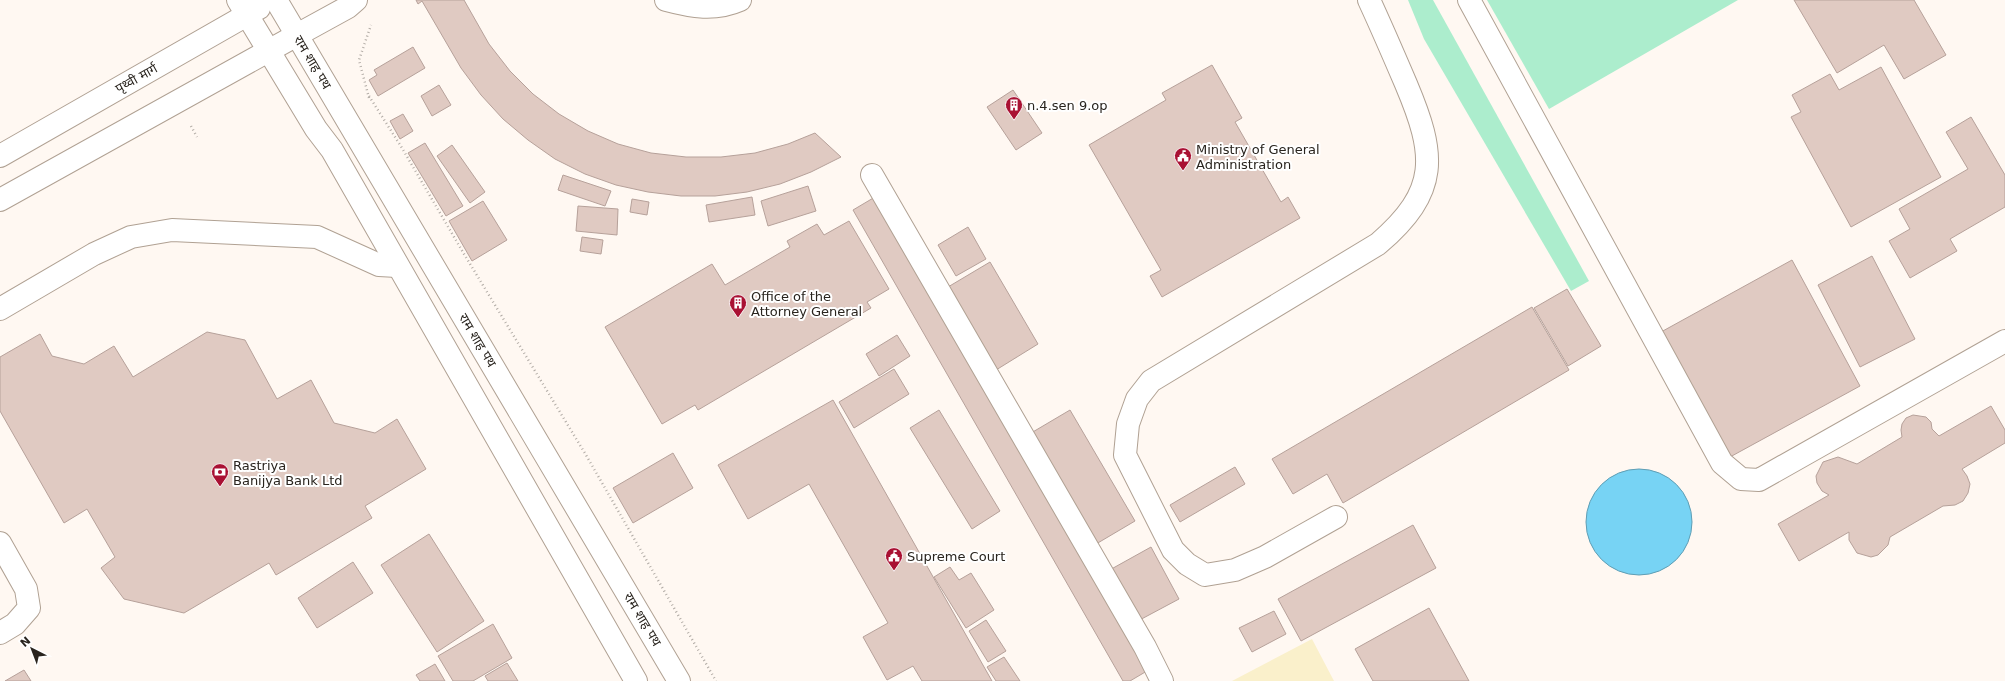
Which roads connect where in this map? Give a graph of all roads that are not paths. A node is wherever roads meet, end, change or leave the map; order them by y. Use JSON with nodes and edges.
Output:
{"nodes":[{"id":1,"x":273,"y":0,"type":"edge"},
{"id":2,"x":276,"y":0,"type":"edge"},
{"id":3,"x":356,"y":0,"type":"edge"},
{"id":4,"x":666,"y":0,"type":"edge"},
{"id":5,"x":740,"y":0,"type":"edge"},
{"id":6,"x":1369,"y":0,"type":"edge"},
{"id":7,"x":1469,"y":0,"type":"edge"},
{"id":8,"x":243,"y":7,"type":"edge"},
{"id":9,"x":297,"y":35,"type":"junction"},
{"id":10,"x":268,"y":50,"type":"junction"},
{"id":11,"x":0,"y":156,"type":"edge"},
{"id":12,"x":872,"y":174,"type":"dead end"},
{"id":13,"x":0,"y":200,"type":"edge"},
{"id":14,"x":397,"y":266,"type":"junction"},
{"id":15,"x":0,"y":309,"type":"edge"},
{"id":16,"x":2005,"y":341,"type":"edge"},
{"id":17,"x":1336,"y":518,"type":"dead end"},
{"id":18,"x":0,"y":543,"type":"edge"},
{"id":19,"x":0,"y":633,"type":"edge"},
{"id":20,"x":636,"y":681,"type":"edge"},
{"id":21,"x":679,"y":681,"type":"edge"},
{"id":22,"x":1162,"y":681,"type":"edge"}],
"edges":[{"from":1,"to":8,"type":"main road","name":"पृथ्वी मार्ग"},
{"from":2,"to":9,"type":"main road","name":"राम शाह पथ"},
{"from":3,"to":9,"type":"main road"},
{"from":4,"to":5,"type":"main road"},
{"from":6,"to":17,"type":"main road"},
{"from":7,"to":16,"type":"main road"},
{"from":8,"to":10,"type":"main road"},
{"from":8,"to":11,"type":"main road","name":"पृथ्वी मार्ग"},
{"from":9,"to":10,"type":"main road"},
{"from":9,"to":21,"type":"main road","name":"राम शाह पथ"},
{"from":10,"to":13,"type":"main road"},
{"from":10,"to":14,"type":"main road"},
{"from":12,"to":22,"type":"main road"},
{"from":14,"to":15,"type":"main road"},
{"from":14,"to":20,"type":"main road"},
{"from":18,"to":19,"type":"main road"}]}
